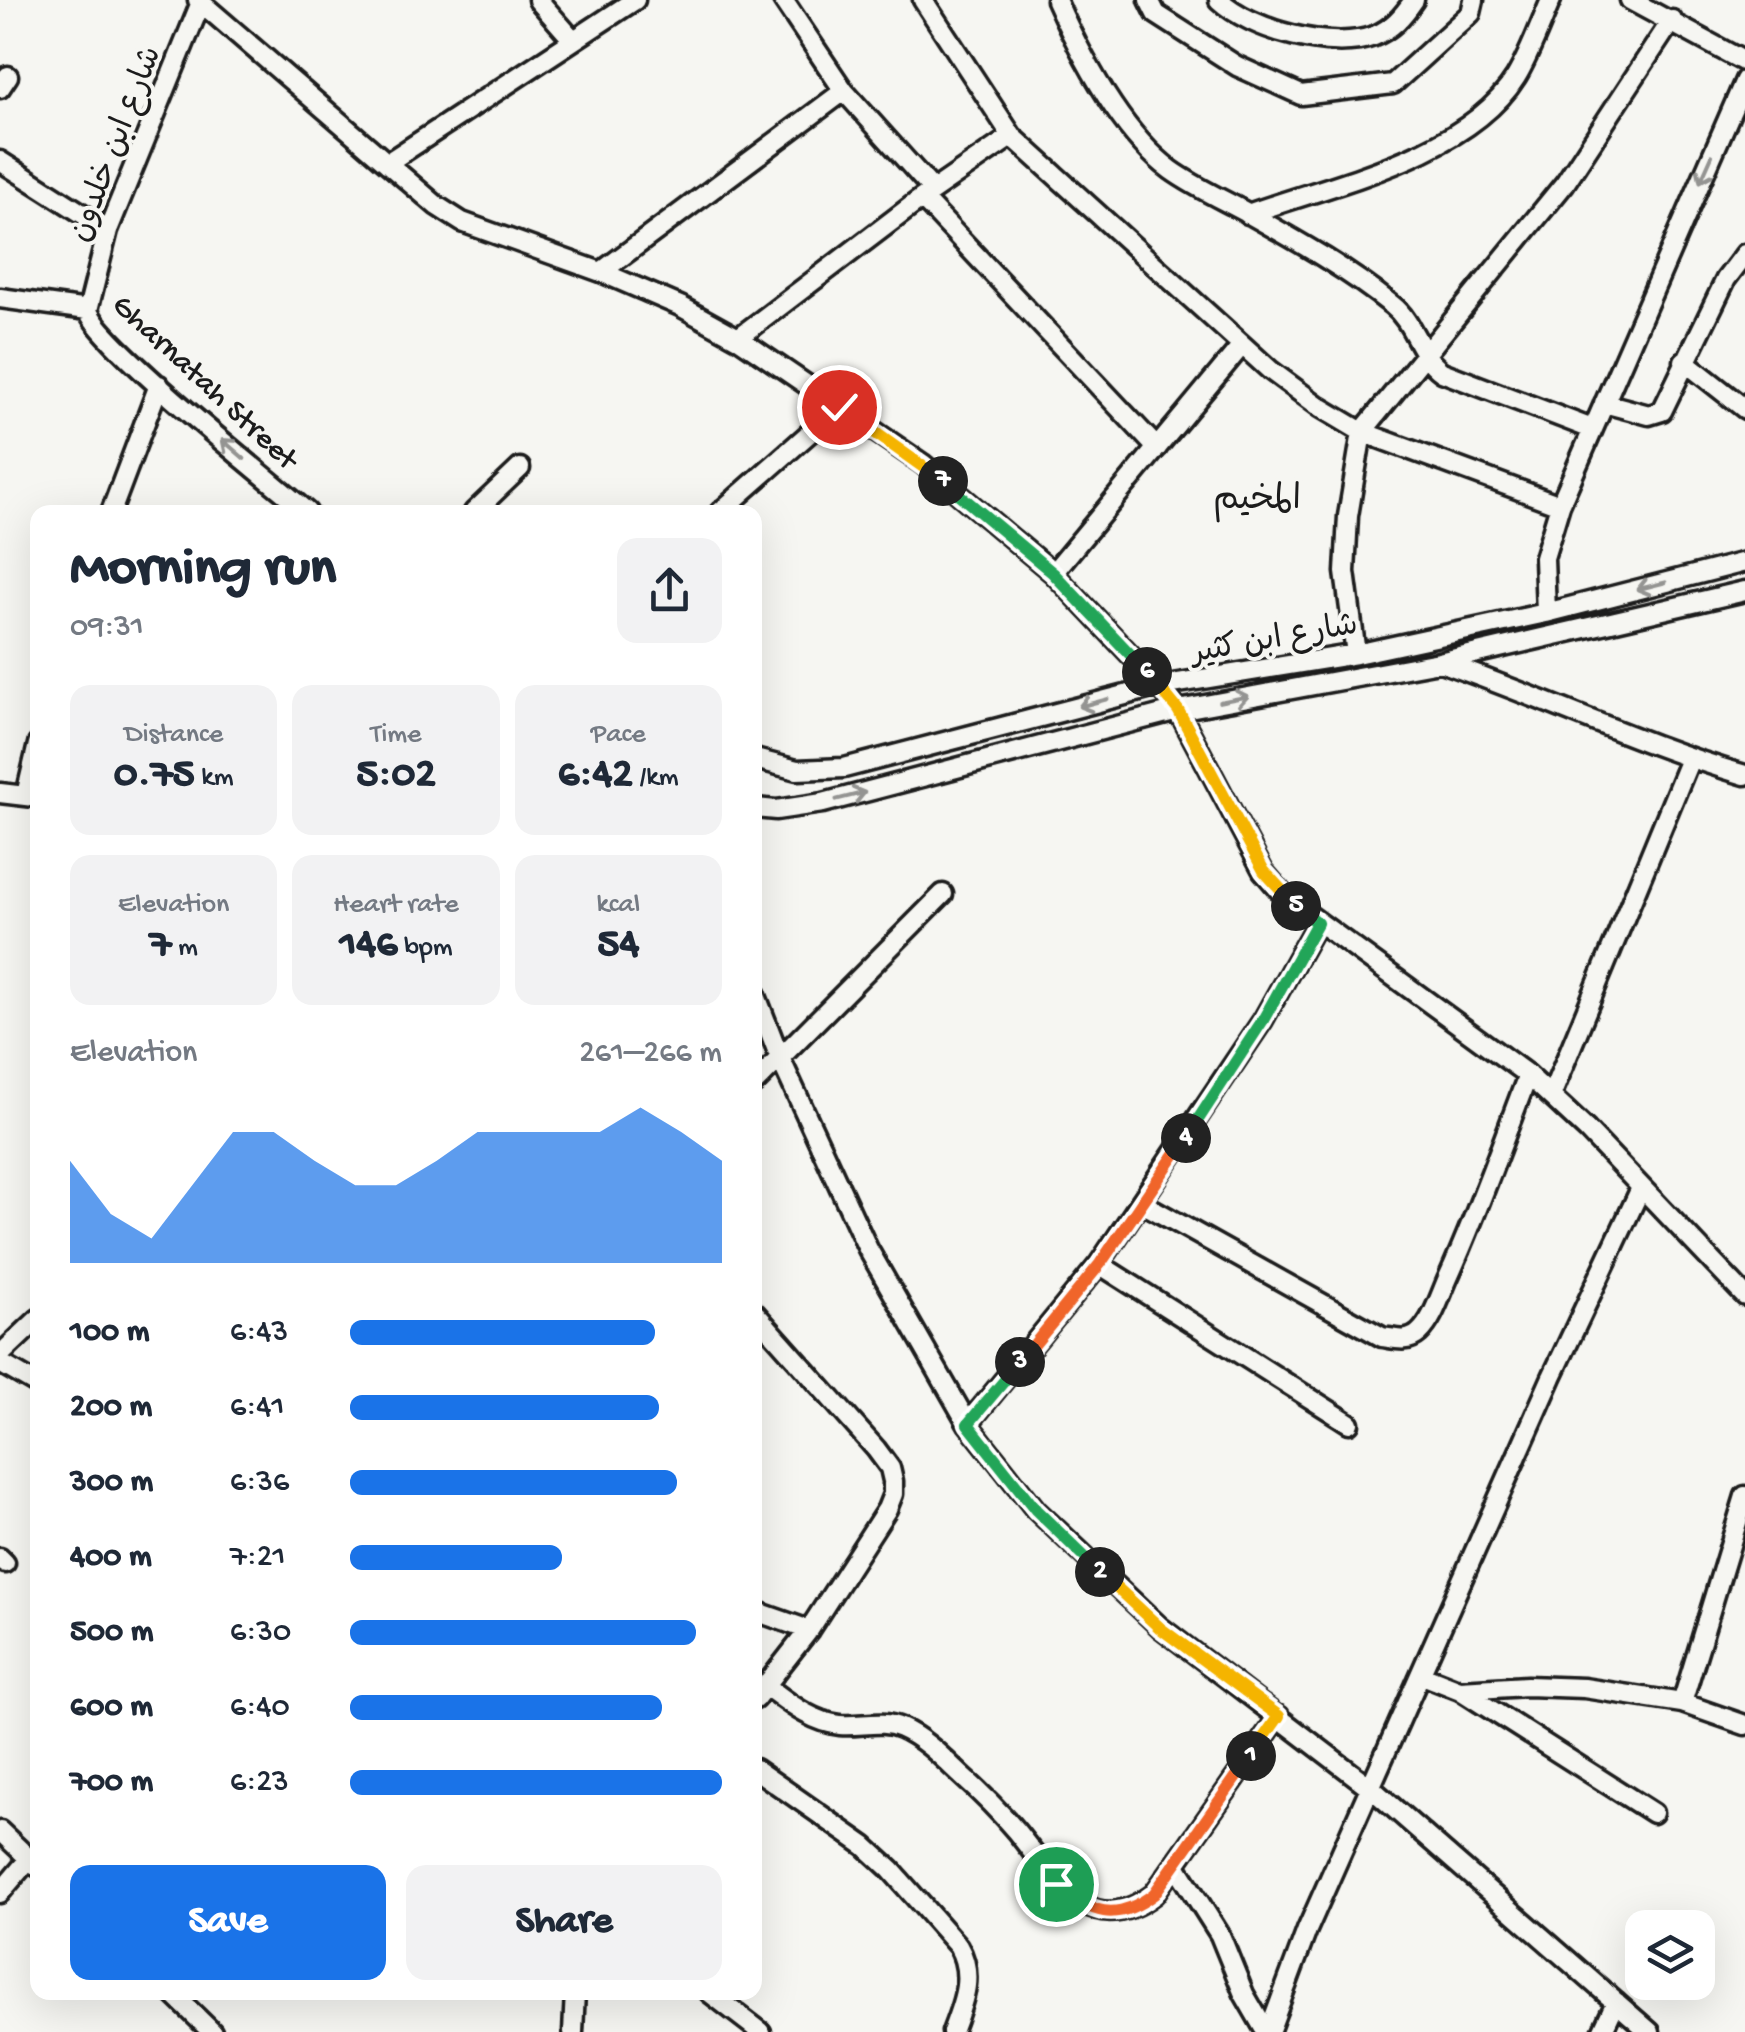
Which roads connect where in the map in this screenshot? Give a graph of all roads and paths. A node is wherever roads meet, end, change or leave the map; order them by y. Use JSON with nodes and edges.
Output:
{"nodes":[{"id":1,"x":538,"y":0,"type":"edge"},
{"id":2,"x":635,"y":0,"type":"edge"},
{"id":3,"x":783,"y":0,"type":"edge"},
{"id":4,"x":923,"y":0,"type":"edge"},
{"id":5,"x":1056,"y":0,"type":"edge"},
{"id":6,"x":1150,"y":0,"type":"edge"},
{"id":7,"x":1219,"y":0,"type":"edge"},
{"id":8,"x":1414,"y":0,"type":"edge"},
{"id":9,"x":1474,"y":0,"type":"edge"},
{"id":10,"x":1551,"y":0,"type":"edge"},
{"id":11,"x":200,"y":1,"type":"edge"},
{"id":12,"x":1634,"y":1,"type":"edge"},
{"id":13,"x":1672,"y":20,"type":"junction"},
{"id":14,"x":573,"y":40,"type":"junction"},
{"id":15,"x":1745,"y":62,"type":"edge"},
{"id":16,"x":1745,"y":80,"type":"edge"},
{"id":17,"x":844,"y":91,"type":"junction"},
{"id":18,"x":1012,"y":136,"type":"junction"},
{"id":19,"x":0,"y":161,"type":"edge"},
{"id":20,"x":387,"y":164,"type":"junction"},
{"id":21,"x":927,"y":194,"type":"junction"},
{"id":22,"x":1248,"y":214,"type":"junction"},
{"id":23,"x":108,"y":230,"type":"junction"},
{"id":24,"x":1745,"y":254,"type":"edge"},
{"id":25,"x":602,"y":272,"type":"junction"},
{"id":26,"x":0,"y":298,"type":"edge"},
{"id":27,"x":88,"y":310,"type":"junction"},
{"id":28,"x":738,"y":338,"type":"junction"},
{"id":29,"x":1242,"y":345,"type":"junction"},
{"id":30,"x":1424,"y":353,"type":"junction"},
{"id":31,"x":1684,"y":361,"type":"junction"},
{"id":32,"x":159,"y":385,"type":"junction"},
{"id":33,"x":1604,"y":403,"type":"junction"},
{"id":34,"x":839,"y":407,"type":"junction"},
{"id":35,"x":1745,"y":409,"type":"edge"},
{"id":36,"x":1592,"y":429,"type":"junction"},
{"id":37,"x":1362,"y":432,"type":"junction"},
{"id":38,"x":1156,"y":448,"type":"junction"},
{"id":39,"x":520,"y":468,"type":"dead end"},
{"id":40,"x":1560,"y":504,"type":"junction"},
{"id":41,"x":114,"y":505,"type":"edge"},
{"id":42,"x":299,"y":505,"type":"edge"},
{"id":43,"x":481,"y":505,"type":"edge"},
{"id":44,"x":728,"y":505,"type":"edge"},
{"id":45,"x":1745,"y":562,"type":"edge"},
{"id":46,"x":1053,"y":573,"type":"junction"},
{"id":47,"x":1745,"y":591,"type":"edge"},
{"id":48,"x":1546,"y":613,"type":"junction"},
{"id":49,"x":1356,"y":654,"type":"junction"},
{"id":50,"x":1440,"y":662,"type":"junction"},
{"id":51,"x":1160,"y":686,"type":"junction"},
{"id":52,"x":1178,"y":710,"type":"junction"},
{"id":53,"x":1690,"y":759,"type":"junction"},
{"id":54,"x":762,"y":761,"type":"edge"},
{"id":55,"x":1745,"y":775,"type":"edge"},
{"id":56,"x":0,"y":793,"type":"edge"},
{"id":57,"x":30,"y":796,"type":"edge"},
{"id":58,"x":762,"y":809,"type":"edge"},
{"id":59,"x":942,"y":894,"type":"dead end"},
{"id":60,"x":1317,"y":923,"type":"junction"},
{"id":61,"x":762,"y":1011,"type":"edge"},
{"id":62,"x":780,"y":1058,"type":"junction"},
{"id":63,"x":1528,"y":1075,"type":"junction"},
{"id":64,"x":762,"y":1076,"type":"edge"},
{"id":65,"x":1551,"y":1096,"type":"junction"},
{"id":66,"x":1641,"y":1188,"type":"junction"},
{"id":67,"x":1142,"y":1202,"type":"junction"},
{"id":68,"x":1100,"y":1264,"type":"junction"},
{"id":69,"x":1745,"y":1296,"type":"edge"},
{"id":70,"x":762,"y":1321,"type":"edge"},
{"id":71,"x":30,"y":1326,"type":"edge"},
{"id":72,"x":0,"y":1354,"type":"edge"},
{"id":73,"x":0,"y":1364,"type":"edge"},
{"id":74,"x":30,"y":1381,"type":"edge"},
{"id":75,"x":1349,"y":1423,"type":"dead end"},
{"id":76,"x":968,"y":1424,"type":"junction"},
{"id":77,"x":1745,"y":1496,"type":"edge"},
{"id":78,"x":762,"y":1613,"type":"edge"},
{"id":79,"x":809,"y":1630,"type":"junction"},
{"id":80,"x":1422,"y":1674,"type":"junction"},
{"id":81,"x":762,"y":1690,"type":"edge"},
{"id":82,"x":1460,"y":1690,"type":"junction"},
{"id":83,"x":762,"y":1694,"type":"edge"},
{"id":84,"x":1682,"y":1703,"type":"junction"},
{"id":85,"x":1279,"y":1716,"type":"junction"},
{"id":86,"x":1745,"y":1725,"type":"edge"},
{"id":87,"x":762,"y":1774,"type":"edge"},
{"id":88,"x":1371,"y":1788,"type":"junction"},
{"id":89,"x":1653,"y":1813,"type":"dead end"},
{"id":90,"x":0,"y":1830,"type":"edge"},
{"id":91,"x":30,"y":1860,"type":"edge"},
{"id":92,"x":1175,"y":1864,"type":"junction"},
{"id":93,"x":30,"y":1866,"type":"edge"},
{"id":94,"x":0,"y":1893,"type":"edge"},
{"id":95,"x":179,"y":2000,"type":"edge"},
{"id":96,"x":575,"y":2000,"type":"edge"},
{"id":97,"x":719,"y":2000,"type":"edge"},
{"id":98,"x":1616,"y":2002,"type":"junction"},
{"id":99,"x":212,"y":2032,"type":"edge"},
{"id":100,"x":573,"y":2032,"type":"edge"},
{"id":101,"x":761,"y":2032,"type":"edge"},
{"id":102,"x":952,"y":2032,"type":"edge"},
{"id":103,"x":1268,"y":2032,"type":"edge"},
{"id":104,"x":1602,"y":2032,"type":"edge"},
{"id":105,"x":1650,"y":2032,"type":"edge"}],
"edges":[{"from":1,"to":14,"type":"street"},
{"from":2,"to":14,"type":"street"},
{"from":3,"to":17,"type":"street"},
{"from":4,"to":18,"type":"street"},
{"from":5,"to":22,"type":"street"},
{"from":6,"to":9,"type":"street"},
{"from":7,"to":8,"type":"street"},
{"from":10,"to":22,"type":"street"},
{"from":11,"to":20,"type":"street"},
{"from":11,"to":23,"type":"street","name":"شارع ابن خلدون"},
{"from":12,"to":13,"type":"street"},
{"from":13,"to":15,"type":"street"},
{"from":13,"to":30,"type":"street"},
{"from":14,"to":20,"type":"street"},
{"from":16,"to":33,"type":"street","one_way":true},
{"from":17,"to":21,"type":"street"},
{"from":17,"to":25,"type":"street"},
{"from":18,"to":21,"type":"street"},
{"from":18,"to":29,"type":"street"},
{"from":19,"to":23,"type":"street"},
{"from":20,"to":25,"type":"street"},
{"from":21,"to":28,"type":"street"},
{"from":21,"to":38,"type":"street"},
{"from":22,"to":30,"type":"street"},
{"from":23,"to":27,"type":"street","name":"شارع ابن خلدون"},
{"from":24,"to":31,"type":"street"},
{"from":25,"to":28,"type":"street"},
{"from":26,"to":27,"type":"street","name":"Gharnatah Street"},
{"from":27,"to":32,"type":"street","name":"Gharnatah Street"},
{"from":28,"to":34,"type":"street"},
{"from":29,"to":37,"type":"street"},
{"from":29,"to":38,"type":"street"},
{"from":30,"to":36,"type":"street"},
{"from":30,"to":37,"type":"street"},
{"from":31,"to":33,"type":"street"},
{"from":31,"to":35,"type":"street"},
{"from":32,"to":41,"type":"street"},
{"from":42,"to":32,"type":"street","name":"Gharnatah Street","one_way":true},
{"from":33,"to":36,"type":"street"},
{"from":34,"to":44,"type":"street"},
{"from":34,"to":46,"type":"street"},
{"from":36,"to":40,"type":"street"},
{"from":37,"to":40,"type":"street"},
{"from":37,"to":49,"type":"street"},
{"from":38,"to":46,"type":"street"},
{"from":39,"to":43,"type":"street"},
{"from":40,"to":48,"type":"street"},
{"from":45,"to":48,"type":"street","name":"شارع ابن كثير","one_way":true},
{"from":46,"to":51,"type":"street"},
{"from":47,"to":50,"type":"street","name":"شارع ابن كثير"},
{"from":48,"to":49,"type":"street","name":"شارع ابن كثير"},
{"from":49,"to":51,"type":"street","name":"شارع ابن كثير"},
{"from":52,"to":50,"type":"street","name":"شارع ابن كثير","one_way":true},
{"from":50,"to":53,"type":"street"},
{"from":51,"to":52,"type":"street"},
{"from":51,"to":54,"type":"street","name":"شارع ابن كثير","one_way":true},
{"from":58,"to":52,"type":"street","name":"شارع ابن كثير","one_way":true},
{"from":52,"to":60,"type":"street"},
{"from":53,"to":55,"type":"street"},
{"from":53,"to":65,"type":"street"},
{"from":56,"to":57,"type":"street"},
{"from":59,"to":62,"type":"street"},
{"from":60,"to":63,"type":"street"},
{"from":60,"to":67,"type":"street"},
{"from":61,"to":62,"type":"street"},
{"from":62,"to":64,"type":"street"},
{"from":62,"to":76,"type":"street"},
{"from":63,"to":65,"type":"street"},
{"from":63,"to":67,"type":"street"},
{"from":65,"to":66,"type":"street"},
{"from":66,"to":69,"type":"street"},
{"from":66,"to":80,"type":"street"},
{"from":67,"to":68,"type":"street"},
{"from":68,"to":75,"type":"street"},
{"from":68,"to":76,"type":"street"},
{"from":70,"to":79,"type":"street"},
{"from":71,"to":72,"type":"street"},
{"from":73,"to":74,"type":"street"},
{"from":76,"to":85,"type":"street"},
{"from":77,"to":84,"type":"street"},
{"from":78,"to":79,"type":"street"},
{"from":79,"to":81,"type":"street"},
{"from":80,"to":82,"type":"street"},
{"from":80,"to":88,"type":"street"},
{"from":82,"to":84,"type":"street"},
{"from":82,"to":89,"type":"street"},
{"from":83,"to":92,"type":"street"},
{"from":84,"to":86,"type":"street"},
{"from":85,"to":88,"type":"street"},
{"from":85,"to":92,"type":"street"},
{"from":87,"to":102,"type":"street"},
{"from":88,"to":98,"type":"street"},
{"from":88,"to":103,"type":"street"},
{"from":90,"to":91,"type":"street"},
{"from":92,"to":103,"type":"street"},
{"from":93,"to":94,"type":"street"},
{"from":95,"to":99,"type":"street"},
{"from":96,"to":100,"type":"street"},
{"from":97,"to":101,"type":"street"},
{"from":98,"to":104,"type":"street"},
{"from":98,"to":105,"type":"street"}]}
